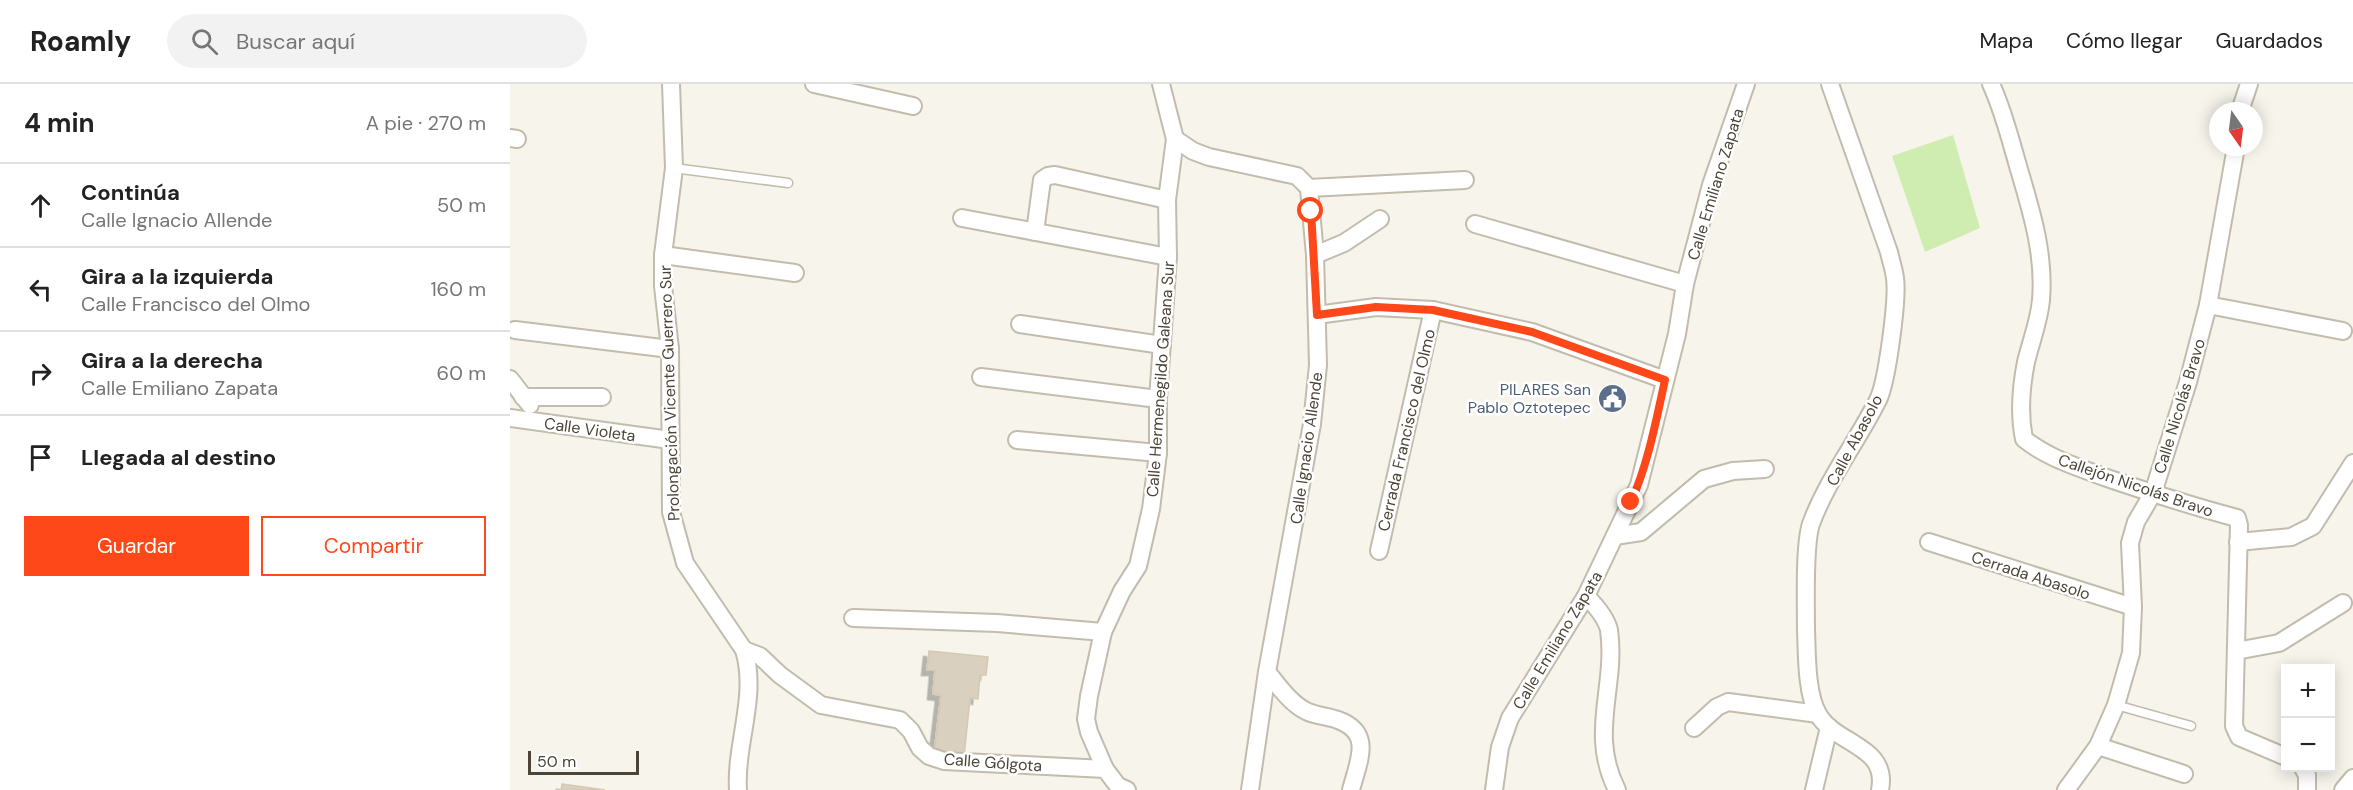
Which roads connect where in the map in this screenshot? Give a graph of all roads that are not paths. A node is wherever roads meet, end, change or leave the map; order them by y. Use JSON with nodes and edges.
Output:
{"nodes":[{"id":1,"x":671,"y":84,"type":"edge"},
{"id":2,"x":814,"y":84,"type":"edge"},
{"id":3,"x":1161,"y":84,"type":"edge"},
{"id":4,"x":1746,"y":84,"type":"edge"},
{"id":5,"x":1830,"y":84,"type":"edge"},
{"id":6,"x":1991,"y":84,"type":"edge"},
{"id":7,"x":2249,"y":84,"type":"edge"},
{"id":8,"x":2243,"y":102,"type":"edge"},
{"id":9,"x":913,"y":106,"type":"dead end"},
{"id":10,"x":1174,"y":139,"type":"junction"},
{"id":11,"x":2234,"y":156,"type":"edge"},
{"id":12,"x":674,"y":168,"type":"junction"},
{"id":13,"x":1465,"y":180,"type":"dead end"},
{"id":14,"x":788,"y":183,"type":"dead end"},
{"id":15,"x":1309,"y":188,"type":"junction"},
{"id":16,"x":1167,"y":200,"type":"junction"},
{"id":17,"x":962,"y":218,"type":"dead end"},
{"id":18,"x":1380,"y":219,"type":"dead end"},
{"id":19,"x":1474,"y":224,"type":"dead end"},
{"id":20,"x":1035,"y":232,"type":"junction"},
{"id":21,"x":663,"y":255,"type":"junction"},
{"id":22,"x":1315,"y":255,"type":"junction"},
{"id":23,"x":1168,"y":257,"type":"junction"},
{"id":24,"x":795,"y":273,"type":"dead end"},
{"id":25,"x":1684,"y":284,"type":"junction"},
{"id":26,"x":2208,"y":305,"type":"junction"},
{"id":27,"x":1433,"y":310,"type":"junction"},
{"id":28,"x":1317,"y":315,"type":"junction"},
{"id":29,"x":1020,"y":324,"type":"dead end"},
{"id":30,"x":515,"y":330,"type":"dead end"},
{"id":31,"x":2343,"y":331,"type":"dead end"},
{"id":32,"x":1161,"y":345,"type":"junction"},
{"id":33,"x":670,"y":349,"type":"junction"},
{"id":34,"x":981,"y":377,"type":"dead end"},
{"id":35,"x":510,"y":379,"type":"edge"},
{"id":36,"x":1665,"y":380,"type":"junction"},
{"id":37,"x":523,"y":397,"type":"junction"},
{"id":38,"x":602,"y":397,"type":"dead end"},
{"id":39,"x":1158,"y":399,"type":"junction"},
{"id":40,"x":510,"y":418,"type":"edge"},
{"id":41,"x":547,"y":423,"type":"junction"},
{"id":42,"x":670,"y":440,"type":"junction"},
{"id":43,"x":1017,"y":440,"type":"dead end"},
{"id":44,"x":1158,"y":453,"type":"junction"},
{"id":45,"x":2353,"y":463,"type":"edge"},
{"id":46,"x":1765,"y":469,"type":"dead end"},
{"id":47,"x":2153,"y":493,"type":"junction"},
{"id":48,"x":1615,"y":536,"type":"junction"},
{"id":49,"x":1929,"y":542,"type":"dead end"},
{"id":50,"x":2238,"y":542,"type":"junction"},
{"id":51,"x":1379,"y":551,"type":"dead end"},
{"id":52,"x":1586,"y":596,"type":"junction"},
{"id":53,"x":2343,"y":603,"type":"dead end"},
{"id":54,"x":2133,"y":607,"type":"junction"},
{"id":55,"x":853,"y":618,"type":"dead end"},
{"id":56,"x":1103,"y":632,"type":"junction"},
{"id":57,"x":744,"y":650,"type":"junction"},
{"id":58,"x":2236,"y":651,"type":"junction"},
{"id":59,"x":1268,"y":672,"type":"junction"},
{"id":60,"x":2116,"y":705,"type":"junction"},
{"id":61,"x":1824,"y":721,"type":"junction"},
{"id":62,"x":2191,"y":726,"type":"dead end"},
{"id":63,"x":1694,"y":728,"type":"dead end"},
{"id":64,"x":2098,"y":746,"type":"junction"},
{"id":65,"x":2281,"y":755,"type":"edge"},
{"id":66,"x":1105,"y":769,"type":"junction"},
{"id":67,"x":2305,"y":772,"type":"edge"},
{"id":68,"x":2184,"y":774,"type":"dead end"},
{"id":69,"x":2353,"y":778,"type":"edge"},
{"id":70,"x":738,"y":790,"type":"edge"},
{"id":71,"x":1127,"y":790,"type":"edge"},
{"id":72,"x":1250,"y":790,"type":"edge"},
{"id":73,"x":1352,"y":790,"type":"edge"},
{"id":74,"x":1494,"y":790,"type":"edge"},
{"id":75,"x":1617,"y":790,"type":"edge"},
{"id":76,"x":1814,"y":790,"type":"edge"},
{"id":77,"x":1880,"y":790,"type":"edge"},
{"id":78,"x":2066,"y":790,"type":"edge"},
{"id":79,"x":2307,"y":790,"type":"edge"},
{"id":80,"x":2343,"y":790,"type":"edge"}],
"edges":[{"from":1,"to":12,"type":"street","name":"Prolongación Vicente Guerrero Sur"},
{"from":2,"to":9,"type":"street"},
{"from":3,"to":10,"type":"street","name":"Calle Hermenegildo Galeana Sur"},
{"from":4,"to":25,"type":"street","name":"Calle Emiliano Zapata"},
{"from":5,"to":61,"type":"street","name":"Calle Abasolo"},
{"from":6,"to":47,"type":"street","name":"Callejón Nicolás Bravo"},
{"from":7,"to":8,"type":"street"},
{"from":10,"to":15,"type":"street"},
{"from":10,"to":16,"type":"street","name":"Calle Hermenegildo Galeana Sur"},
{"from":11,"to":26,"type":"street","name":"Calle Nicolás Bravo"},
{"from":12,"to":14,"type":"lane"},
{"from":12,"to":21,"type":"street","name":"Prolongación Vicente Guerrero Sur"},
{"from":13,"to":15,"type":"street"},
{"from":15,"to":22,"type":"street","name":"Calle Ignacio Allende"},
{"from":16,"to":20,"type":"street"},
{"from":16,"to":23,"type":"street","name":"Calle Hermenegildo Galeana Sur"},
{"from":17,"to":20,"type":"street"},
{"from":18,"to":22,"type":"street"},
{"from":19,"to":25,"type":"street"},
{"from":20,"to":23,"type":"street"},
{"from":21,"to":24,"type":"street"},
{"from":21,"to":33,"type":"street","name":"Prolongación Vicente Guerrero Sur"},
{"from":22,"to":28,"type":"street","name":"Calle Ignacio Allende"},
{"from":23,"to":32,"type":"street","name":"Calle Hermenegildo Galeana Sur"},
{"from":25,"to":36,"type":"street","name":"Calle Emiliano Zapata"},
{"from":26,"to":31,"type":"street"},
{"from":26,"to":47,"type":"street","name":"Calle Nicolás Bravo"},
{"from":27,"to":28,"type":"street"},
{"from":27,"to":36,"type":"street"},
{"from":27,"to":51,"type":"street","name":"Cerrada Francisco del Olmo"},
{"from":28,"to":59,"type":"street","name":"Calle Ignacio Allende"},
{"from":29,"to":32,"type":"street"},
{"from":30,"to":33,"type":"street"},
{"from":32,"to":39,"type":"street","name":"Calle Hermenegildo Galeana Sur"},
{"from":33,"to":42,"type":"street","name":"Prolongación Vicente Guerrero Sur"},
{"from":34,"to":39,"type":"street"},
{"from":35,"to":37,"type":"street"},
{"from":36,"to":48,"type":"street","name":"Calle Emiliano Zapata"},
{"from":37,"to":38,"type":"street"},
{"from":37,"to":41,"type":"street"},
{"from":39,"to":44,"type":"street","name":"Calle Hermenegildo Galeana Sur"},
{"from":40,"to":41,"type":"street","name":"Calle Violeta"},
{"from":41,"to":42,"type":"street","name":"Calle Violeta"},
{"from":42,"to":57,"type":"street","name":"Prolongación Vicente Guerrero Sur"},
{"from":43,"to":44,"type":"street"},
{"from":44,"to":56,"type":"street","name":"Calle Hermenegildo Galeana Sur"},
{"from":45,"to":50,"type":"street"},
{"from":46,"to":48,"type":"street"},
{"from":47,"to":50,"type":"street","name":"Callejón Nicolás Bravo"},
{"from":47,"to":54,"type":"street","name":"Calle Nicolás Bravo"},
{"from":48,"to":52,"type":"street","name":"Calle Emiliano Zapata"},
{"from":49,"to":54,"type":"street","name":"Cerrada Abasolo"},
{"from":50,"to":58,"type":"street","name":"Callejón Nicolás Bravo"},
{"from":52,"to":74,"type":"street","name":"Calle Emiliano Zapata"},
{"from":52,"to":75,"type":"street"},
{"from":53,"to":58,"type":"street"},
{"from":54,"to":60,"type":"street","name":"Calle Nicolás Bravo"},
{"from":55,"to":56,"type":"street"},
{"from":56,"to":66,"type":"street","name":"Calle Hermenegildo Galeana Sur"},
{"from":57,"to":66,"type":"street","name":"Calle Gólgota"},
{"from":57,"to":70,"type":"street","name":"Prolongación Vicente Guerrero Sur"},
{"from":58,"to":65,"type":"street","name":"Callejón Nicolás Bravo"},
{"from":59,"to":72,"type":"street","name":"Calle Ignacio Allende"},
{"from":59,"to":73,"type":"street"},
{"from":60,"to":62,"type":"lane"},
{"from":60,"to":64,"type":"street","name":"Calle Nicolás Bravo"},
{"from":61,"to":63,"type":"street"},
{"from":61,"to":76,"type":"street"},
{"from":61,"to":77,"type":"street"},
{"from":64,"to":68,"type":"street"},
{"from":64,"to":78,"type":"street","name":"Calle Nicolás Bravo"},
{"from":66,"to":71,"type":"street"},
{"from":67,"to":79,"type":"street"},
{"from":69,"to":80,"type":"street"}]}
